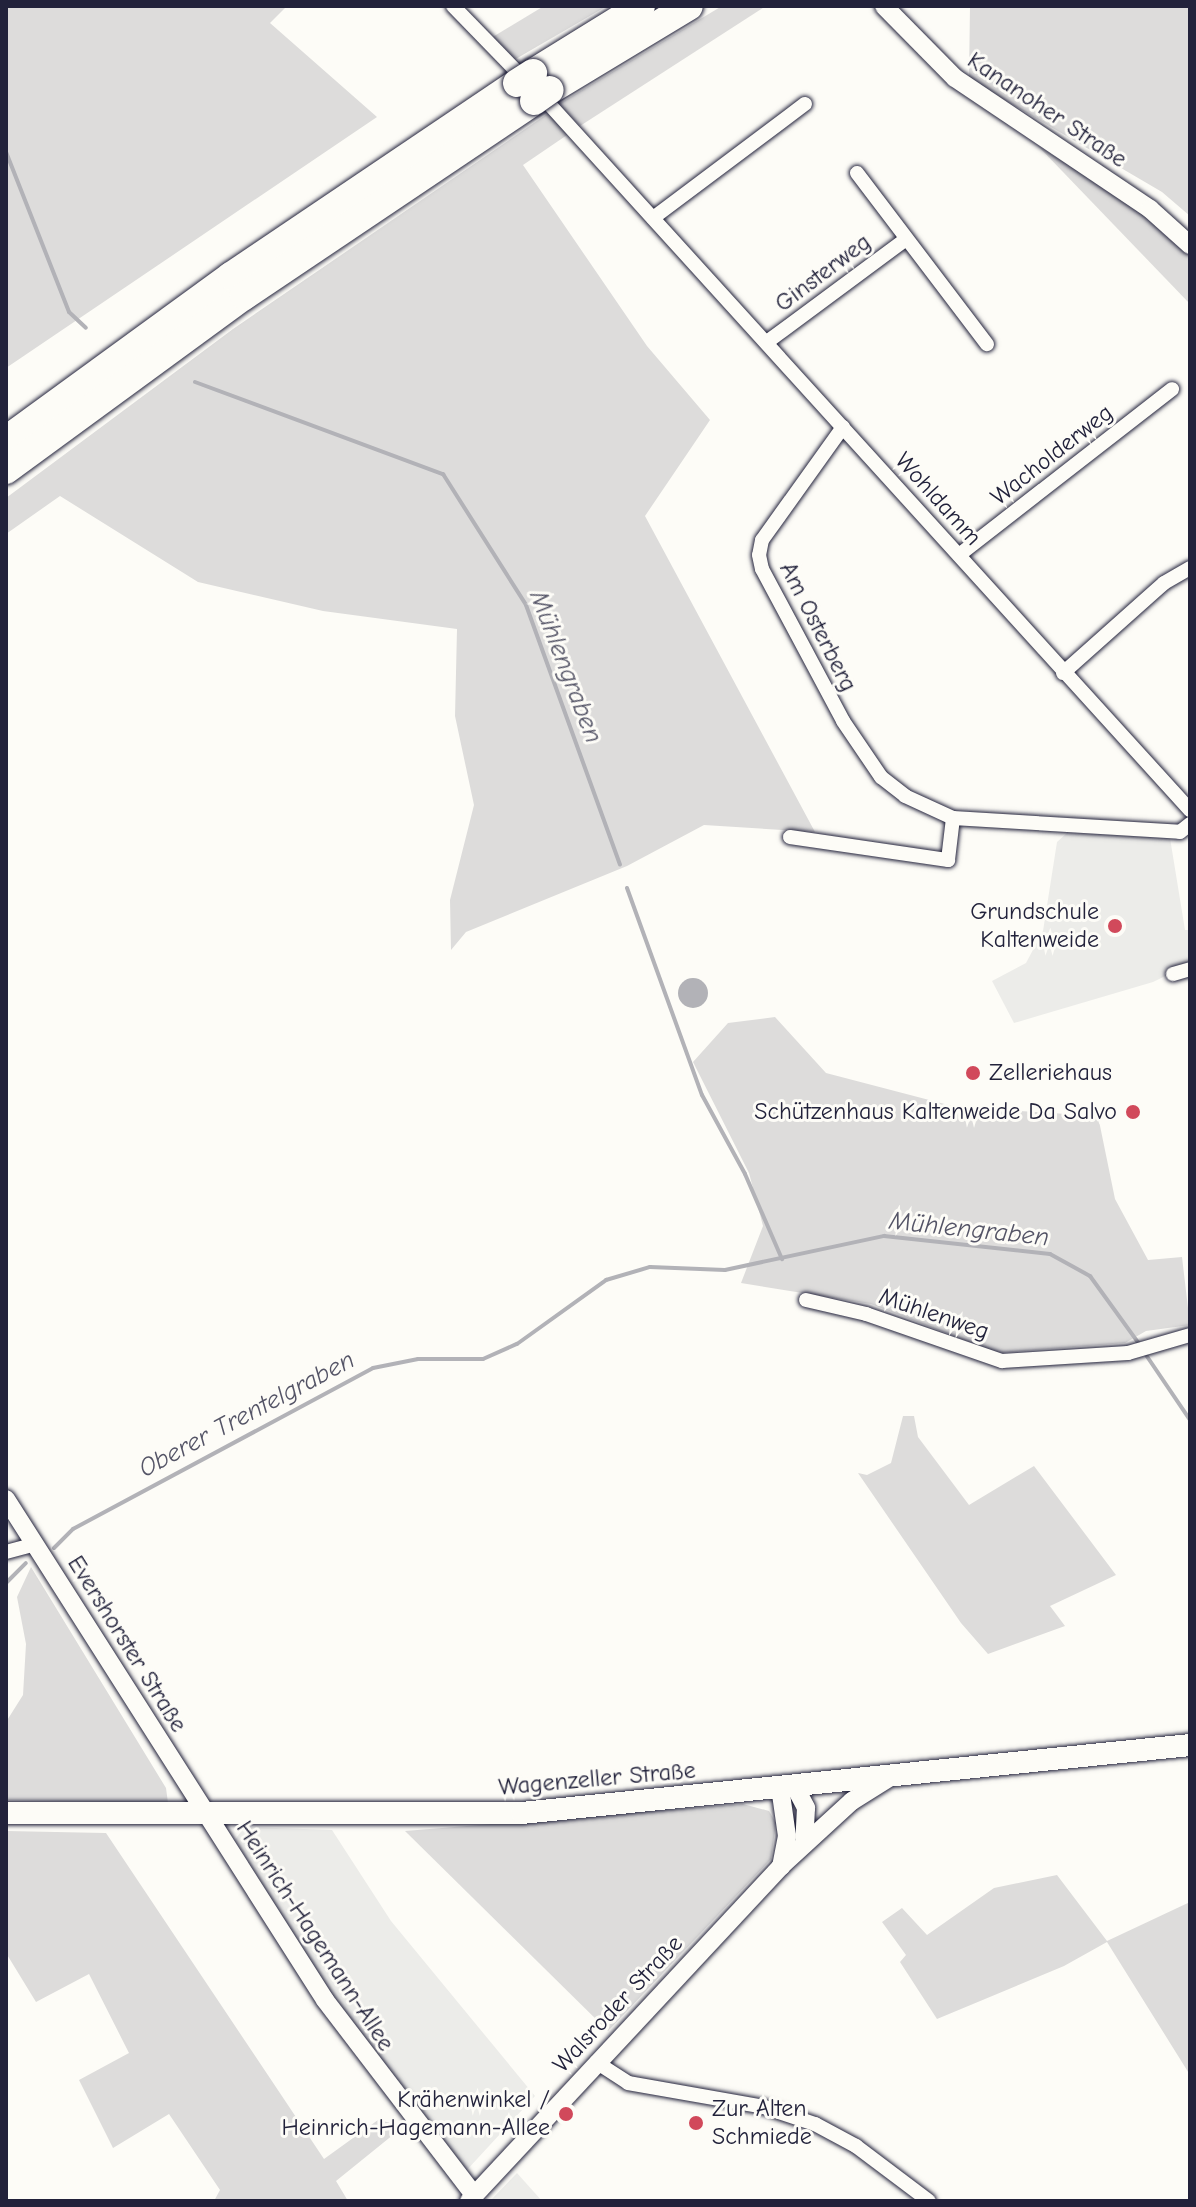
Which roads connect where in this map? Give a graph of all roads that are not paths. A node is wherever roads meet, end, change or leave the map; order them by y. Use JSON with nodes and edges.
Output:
{"nodes":[{"id":1,"x":453,"y":6,"type":"edge"},
{"id":2,"x":641,"y":6,"type":"edge"},
{"id":3,"x":689,"y":6,"type":"edge"},
{"id":4,"x":884,"y":6,"type":"edge"},
{"id":5,"x":534,"y":87,"type":"junction"},
{"id":6,"x":805,"y":104,"type":"dead end"},
{"id":7,"x":857,"y":173,"type":"dead end"},
{"id":8,"x":653,"y":218,"type":"junction"},
{"id":9,"x":905,"y":240,"type":"junction"},
{"id":10,"x":1190,"y":245,"type":"edge"},
{"id":11,"x":767,"y":342,"type":"junction"},
{"id":12,"x":987,"y":344,"type":"dead end"},
{"id":13,"x":1172,"y":389,"type":"dead end"},
{"id":14,"x":843,"y":427,"type":"junction"},
{"id":15,"x":6,"y":440,"type":"edge"},
{"id":16,"x":6,"y":470,"type":"edge"},
{"id":17,"x":959,"y":555,"type":"junction"},
{"id":18,"x":1190,"y":568,"type":"edge"},
{"id":19,"x":1063,"y":673,"type":"junction"},
{"id":20,"x":1190,"y":810,"type":"edge"},
{"id":21,"x":953,"y":818,"type":"junction"},
{"id":22,"x":1190,"y":824,"type":"edge"},
{"id":23,"x":790,"y":837,"type":"dead end"},
{"id":24,"x":1190,"y":969,"type":"edge"},
{"id":25,"x":1173,"y":974,"type":"dead end"},
{"id":26,"x":806,"y":1300,"type":"dead end"},
{"id":27,"x":1190,"y":1335,"type":"edge"},
{"id":28,"x":6,"y":1499,"type":"edge"},
{"id":29,"x":35,"y":1544,"type":"junction"},
{"id":30,"x":6,"y":1552,"type":"edge"},
{"id":31,"x":1190,"y":1745,"type":"edge"},
{"id":32,"x":897,"y":1774,"type":"junction"},
{"id":33,"x":787,"y":1786,"type":"junction"},
{"id":34,"x":6,"y":1813,"type":"edge"},
{"id":35,"x":207,"y":1815,"type":"junction"},
{"id":36,"x":804,"y":1842,"type":"junction"},
{"id":37,"x":781,"y":1866,"type":"junction"},
{"id":38,"x":596,"y":2062,"type":"junction"},
{"id":39,"x":472,"y":2198,"type":"edge"},
{"id":40,"x":929,"y":2201,"type":"edge"}],
"edges":[{"from":1,"to":8,"type":"street","name":"Wohldamm"},
{"from":2,"to":5,"type":"highway"},
{"from":3,"to":5,"type":"highway"},
{"from":4,"to":10,"type":"street","name":"Kananoher Straße"},
{"from":5,"to":15,"type":"highway"},
{"from":5,"to":16,"type":"highway"},
{"from":6,"to":8,"type":"street"},
{"from":7,"to":9,"type":"street","name":"Ginsterweg"},
{"from":8,"to":11,"type":"street","name":"Wohldamm"},
{"from":9,"to":11,"type":"street","name":"Ginsterweg"},
{"from":9,"to":12,"type":"street","name":"Ginsterweg"},
{"from":11,"to":14,"type":"street","name":"Wohldamm"},
{"from":13,"to":17,"type":"street","name":"Wacholderweg"},
{"from":14,"to":17,"type":"street","name":"Wohldamm"},
{"from":14,"to":21,"type":"street","name":"Am Osterberg"},
{"from":17,"to":19,"type":"street","name":"Wohldamm"},
{"from":18,"to":19,"type":"street"},
{"from":19,"to":20,"type":"street","name":"Wohldamm"},
{"from":21,"to":22,"type":"street","name":"Am Osterberg"},
{"from":21,"to":23,"type":"street"},
{"from":24,"to":25,"type":"street"},
{"from":26,"to":27,"type":"street","name":"Mühlenweg"},
{"from":28,"to":29,"type":"street","name":"Evershorster Straße"},
{"from":29,"to":30,"type":"street"},
{"from":29,"to":35,"type":"street","name":"Evershorster Straße"},
{"from":31,"to":32,"type":"main road","name":"Wagenzeller Straße"},
{"from":32,"to":33,"type":"main road","name":"Wagenzeller Straße"},
{"from":32,"to":36,"type":"street","name":"Walsroder Straße"},
{"from":33,"to":35,"type":"main road","name":"Wagenzeller Straße"},
{"from":33,"to":36,"type":"street"},
{"from":33,"to":37,"type":"street"},
{"from":34,"to":35,"type":"main road","name":"Wagenzeller Straße"},
{"from":35,"to":39,"type":"street","name":"Heinrich-Hagemann-Allee"},
{"from":36,"to":37,"type":"street","name":"Walsroder Straße"},
{"from":37,"to":38,"type":"street","name":"Walsroder Straße"},
{"from":38,"to":39,"type":"street","name":"Walsroder Straße"},
{"from":38,"to":40,"type":"street"}]}
